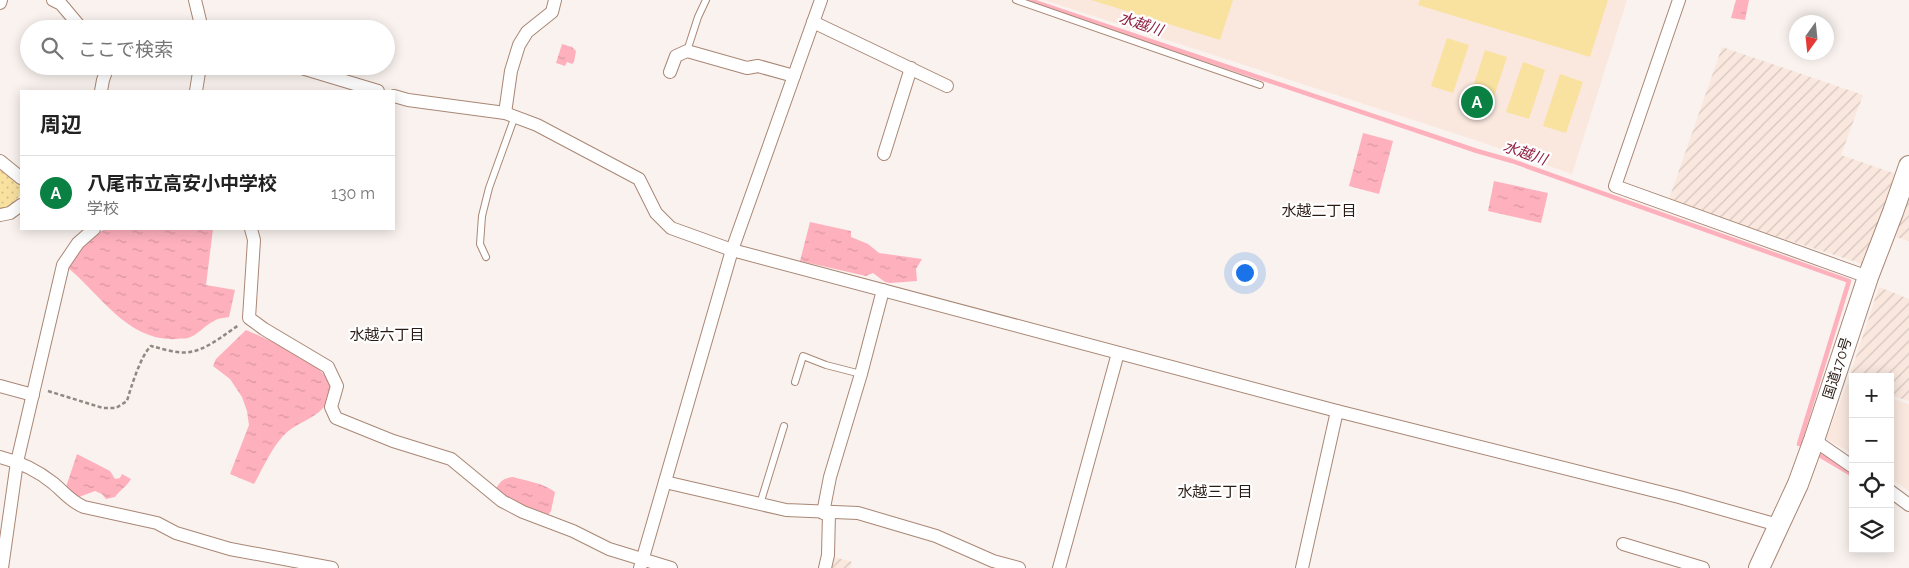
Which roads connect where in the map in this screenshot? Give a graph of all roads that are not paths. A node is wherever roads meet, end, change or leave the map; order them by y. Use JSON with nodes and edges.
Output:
{"nodes":[{"id":1,"x":196,"y":0,"type":"edge"},
{"id":2,"x":555,"y":0,"type":"edge"},
{"id":3,"x":706,"y":0,"type":"edge"},
{"id":4,"x":821,"y":0,"type":"edge"},
{"id":5,"x":1016,"y":0,"type":"edge"},
{"id":6,"x":1679,"y":0,"type":"edge"},
{"id":7,"x":59,"y":1,"type":"edge"},
{"id":8,"x":75,"y":20,"type":"edge"},
{"id":9,"x":200,"y":20,"type":"edge"},
{"id":10,"x":813,"y":22,"type":"junction"},
{"id":11,"x":687,"y":51,"type":"junction"},
{"id":12,"x":910,"y":68,"type":"junction"},
{"id":13,"x":670,"y":72,"type":"dead end"},
{"id":14,"x":104,"y":75,"type":"edge"},
{"id":15,"x":199,"y":75,"type":"edge"},
{"id":16,"x":320,"y":75,"type":"edge"},
{"id":17,"x":794,"y":76,"type":"junction"},
{"id":18,"x":1260,"y":85,"type":"dead end"},
{"id":19,"x":947,"y":86,"type":"dead end"},
{"id":20,"x":356,"y":88,"type":"edge"},
{"id":21,"x":101,"y":90,"type":"edge"},
{"id":22,"x":196,"y":90,"type":"edge"},
{"id":23,"x":371,"y":90,"type":"edge"},
{"id":24,"x":395,"y":96,"type":"edge"},
{"id":25,"x":510,"y":115,"type":"junction"},
{"id":26,"x":884,"y":154,"type":"dead end"},
{"id":27,"x":0,"y":161,"type":"edge"},
{"id":28,"x":1909,"y":166,"type":"edge"},
{"id":29,"x":20,"y":177,"type":"edge"},
{"id":30,"x":20,"y":206,"type":"edge"},
{"id":31,"x":0,"y":215,"type":"edge"},
{"id":32,"x":91,"y":230,"type":"edge"},
{"id":33,"x":251,"y":230,"type":"edge"},
{"id":34,"x":732,"y":250,"type":"junction"},
{"id":35,"x":486,"y":258,"type":"dead end"},
{"id":36,"x":1868,"y":277,"type":"junction"},
{"id":37,"x":884,"y":290,"type":"junction"},
{"id":38,"x":1118,"y":353,"type":"junction"},
{"id":39,"x":861,"y":374,"type":"junction"},
{"id":40,"x":794,"y":382,"type":"dead end"},
{"id":41,"x":0,"y":386,"type":"edge"},
{"id":42,"x":34,"y":391,"type":"junction"},
{"id":43,"x":1337,"y":410,"type":"junction"},
{"id":44,"x":784,"y":426,"type":"dead end"},
{"id":45,"x":1814,"y":440,"type":"junction"},
{"id":46,"x":0,"y":457,"type":"edge"},
{"id":47,"x":17,"y":462,"type":"junction"},
{"id":48,"x":1849,"y":464,"type":"edge"},
{"id":49,"x":665,"y":482,"type":"junction"},
{"id":50,"x":1894,"y":494,"type":"edge"},
{"id":51,"x":760,"y":504,"type":"junction"},
{"id":52,"x":1909,"y":505,"type":"edge"},
{"id":53,"x":826,"y":513,"type":"junction"},
{"id":54,"x":1778,"y":525,"type":"junction"},
{"id":55,"x":1623,"y":544,"type":"dead end"},
{"id":56,"x":641,"y":564,"type":"edge"},
{"id":57,"x":2,"y":568,"type":"edge"},
{"id":58,"x":332,"y":568,"type":"edge"},
{"id":59,"x":671,"y":568,"type":"edge"},
{"id":60,"x":825,"y":568,"type":"edge"},
{"id":61,"x":1019,"y":568,"type":"edge"},
{"id":62,"x":1059,"y":568,"type":"edge"},
{"id":63,"x":1302,"y":568,"type":"edge"},
{"id":64,"x":1703,"y":568,"type":"edge"},
{"id":65,"x":1759,"y":568,"type":"edge"}],
"edges":[{"from":1,"to":9,"type":"street"},
{"from":2,"to":25,"type":"street"},
{"from":3,"to":11,"type":"lane"},
{"from":4,"to":10,"type":"street"},
{"from":5,"to":18,"type":"lane"},
{"from":6,"to":36,"type":"street"},
{"from":7,"to":8,"type":"street"},
{"from":10,"to":12,"type":"street"},
{"from":10,"to":17,"type":"street"},
{"from":11,"to":13,"type":"street"},
{"from":11,"to":17,"type":"street"},
{"from":12,"to":19,"type":"street"},
{"from":12,"to":26,"type":"street"},
{"from":14,"to":21,"type":"street"},
{"from":15,"to":22,"type":"street"},
{"from":16,"to":20,"type":"street"},
{"from":17,"to":34,"type":"street"},
{"from":20,"to":23,"type":"street"},
{"from":24,"to":25,"type":"street"},
{"from":25,"to":34,"type":"street"},
{"from":25,"to":35,"type":"lane"},
{"from":27,"to":29,"type":"street"},
{"from":28,"to":36,"type":"highway","name":"国道170号"},
{"from":30,"to":31,"type":"street"},
{"from":32,"to":42,"type":"street"},
{"from":33,"to":56,"type":"street"},
{"from":34,"to":37,"type":"street"},
{"from":34,"to":49,"type":"street"},
{"from":36,"to":45,"type":"highway","name":"国道170号"},
{"from":37,"to":38,"type":"street"},
{"from":37,"to":39,"type":"street"},
{"from":38,"to":43,"type":"street"},
{"from":38,"to":62,"type":"street"},
{"from":39,"to":40,"type":"lane"},
{"from":39,"to":53,"type":"street"},
{"from":41,"to":42,"type":"street"},
{"from":42,"to":47,"type":"street"},
{"from":43,"to":54,"type":"street"},
{"from":43,"to":63,"type":"street"},
{"from":44,"to":51,"type":"lane"},
{"from":45,"to":48,"type":"street"},
{"from":45,"to":54,"type":"highway","name":"国道170号"},
{"from":46,"to":47,"type":"street"},
{"from":47,"to":57,"type":"street"},
{"from":47,"to":58,"type":"street"},
{"from":49,"to":51,"type":"street"},
{"from":49,"to":56,"type":"street"},
{"from":50,"to":52,"type":"street"},
{"from":51,"to":53,"type":"street"},
{"from":53,"to":60,"type":"street"},
{"from":53,"to":61,"type":"street"},
{"from":54,"to":65,"type":"highway","name":"国道170号"},
{"from":55,"to":64,"type":"street"},
{"from":56,"to":59,"type":"street"}]}
